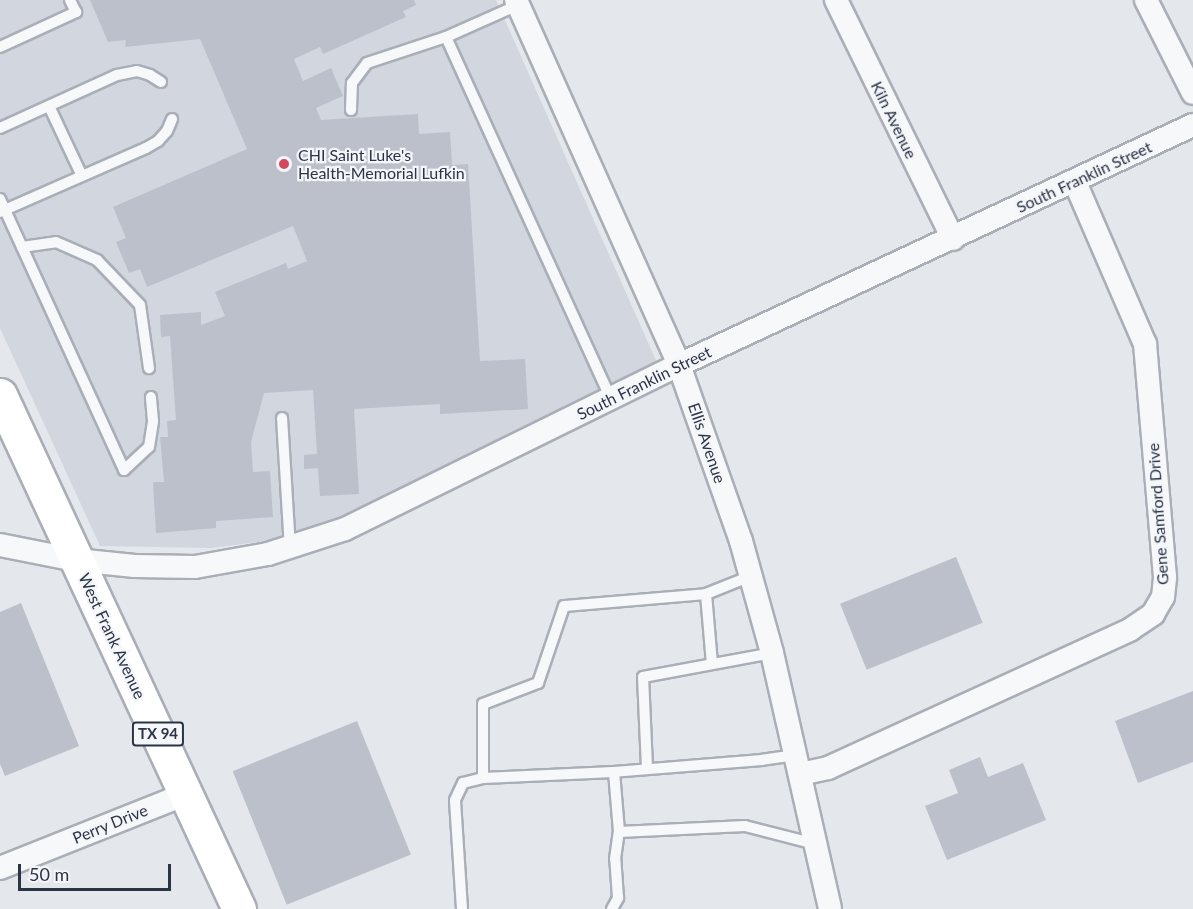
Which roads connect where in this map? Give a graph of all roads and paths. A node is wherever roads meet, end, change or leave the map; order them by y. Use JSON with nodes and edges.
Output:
{"nodes":[{"id":1,"x":70,"y":0,"type":"edge"},
{"id":2,"x":836,"y":0,"type":"edge"},
{"id":3,"x":1146,"y":0,"type":"edge"},
{"id":4,"x":517,"y":3,"type":"edge"},
{"id":5,"x":446,"y":37,"type":"junction"},
{"id":6,"x":0,"y":47,"type":"edge"},
{"id":7,"x":161,"y":82,"type":"dead end"},
{"id":8,"x":1193,"y":93,"type":"edge"},
{"id":9,"x":49,"y":106,"type":"junction"},
{"id":10,"x":351,"y":110,"type":"dead end"},
{"id":11,"x":172,"y":119,"type":"dead end"},
{"id":12,"x":1193,"y":125,"type":"edge"},
{"id":13,"x":0,"y":128,"type":"edge"},
{"id":14,"x":82,"y":176,"type":"junction"},
{"id":15,"x":1075,"y":182,"type":"junction"},
{"id":16,"x":0,"y":199,"type":"edge"},
{"id":17,"x":2,"y":211,"type":"edge"},
{"id":18,"x":953,"y":239,"type":"junction"},
{"id":19,"x":22,"y":247,"type":"junction"},
{"id":20,"x":679,"y":365,"type":"junction"},
{"id":21,"x":149,"y":368,"type":"dead end"},
{"id":22,"x":0,"y":395,"type":"edge"},
{"id":23,"x":151,"y":397,"type":"dead end"},
{"id":24,"x":611,"y":399,"type":"junction"},
{"id":25,"x":282,"y":418,"type":"dead end"},
{"id":26,"x":0,"y":545,"type":"edge"},
{"id":27,"x":290,"y":548,"type":"junction"},
{"id":28,"x":76,"y":560,"type":"junction"},
{"id":29,"x":751,"y":576,"type":"junction"},
{"id":30,"x":706,"y":594,"type":"junction"},
{"id":31,"x":772,"y":653,"type":"junction"},
{"id":32,"x":712,"y":664,"type":"junction"},
{"id":33,"x":798,"y":765,"type":"junction"},
{"id":34,"x":647,"y":768,"type":"junction"},
{"id":35,"x":614,"y":772,"type":"junction"},
{"id":36,"x":483,"y":778,"type":"junction"},
{"id":37,"x":186,"y":794,"type":"junction"},
{"id":38,"x":619,"y":832,"type":"junction"},
{"id":39,"x":815,"y":844,"type":"junction"},
{"id":40,"x":0,"y":868,"type":"edge"},
{"id":41,"x":239,"y":909,"type":"edge"},
{"id":42,"x":462,"y":909,"type":"edge"},
{"id":43,"x":612,"y":909,"type":"edge"},
{"id":44,"x":830,"y":909,"type":"edge"}],
"edges":[{"from":1,"to":6,"type":"lane"},
{"from":2,"to":18,"type":"street","name":"Kiln Avenue"},
{"from":3,"to":8,"type":"street"},
{"from":4,"to":5,"type":"lane"},
{"from":4,"to":20,"type":"street","name":"Ellis Avenue"},
{"from":5,"to":10,"type":"lane"},
{"from":5,"to":24,"type":"lane"},
{"from":7,"to":9,"type":"lane"},
{"from":9,"to":13,"type":"lane"},
{"from":9,"to":14,"type":"lane"},
{"from":11,"to":14,"type":"lane"},
{"from":12,"to":15,"type":"street","name":"South Franklin Street"},
{"from":14,"to":17,"type":"lane"},
{"from":15,"to":18,"type":"street","name":"South Franklin Street"},
{"from":15,"to":33,"type":"street","name":"Gene Samford Drive"},
{"from":16,"to":17,"type":"lane"},
{"from":17,"to":19,"type":"lane"},
{"from":18,"to":20,"type":"street","name":"South Franklin Street"},
{"from":19,"to":21,"type":"lane"},
{"from":19,"to":23,"type":"lane"},
{"from":20,"to":24,"type":"street","name":"South Franklin Street"},
{"from":20,"to":29,"type":"street","name":"Ellis Avenue"},
{"from":22,"to":28,"type":"main road","name":"West Frank Avenue","number":"TX 94"},
{"from":24,"to":27,"type":"street","name":"South Franklin Street"},
{"from":25,"to":27,"type":"lane"},
{"from":26,"to":28,"type":"street","name":"South Franklin Street"},
{"from":27,"to":28,"type":"street","name":"South Franklin Street"},
{"from":28,"to":37,"type":"main road","name":"West Frank Avenue","number":"TX 94"},
{"from":29,"to":30,"type":"lane"},
{"from":29,"to":31,"type":"street","name":"Ellis Avenue"},
{"from":30,"to":32,"type":"lane"},
{"from":30,"to":36,"type":"lane"},
{"from":31,"to":32,"type":"lane"},
{"from":31,"to":33,"type":"street","name":"Ellis Avenue"},
{"from":32,"to":34,"type":"lane"},
{"from":33,"to":34,"type":"lane"},
{"from":33,"to":39,"type":"street","name":"Ellis Avenue"},
{"from":34,"to":35,"type":"lane"},
{"from":35,"to":36,"type":"lane"},
{"from":35,"to":38,"type":"lane"},
{"from":36,"to":42,"type":"lane"},
{"from":37,"to":40,"type":"street","name":"Perry Drive"},
{"from":37,"to":41,"type":"main road","name":"West Frank Avenue","number":"TX 94"},
{"from":38,"to":39,"type":"lane"},
{"from":38,"to":43,"type":"lane"},
{"from":39,"to":44,"type":"street","name":"Ellis Avenue"}]}
